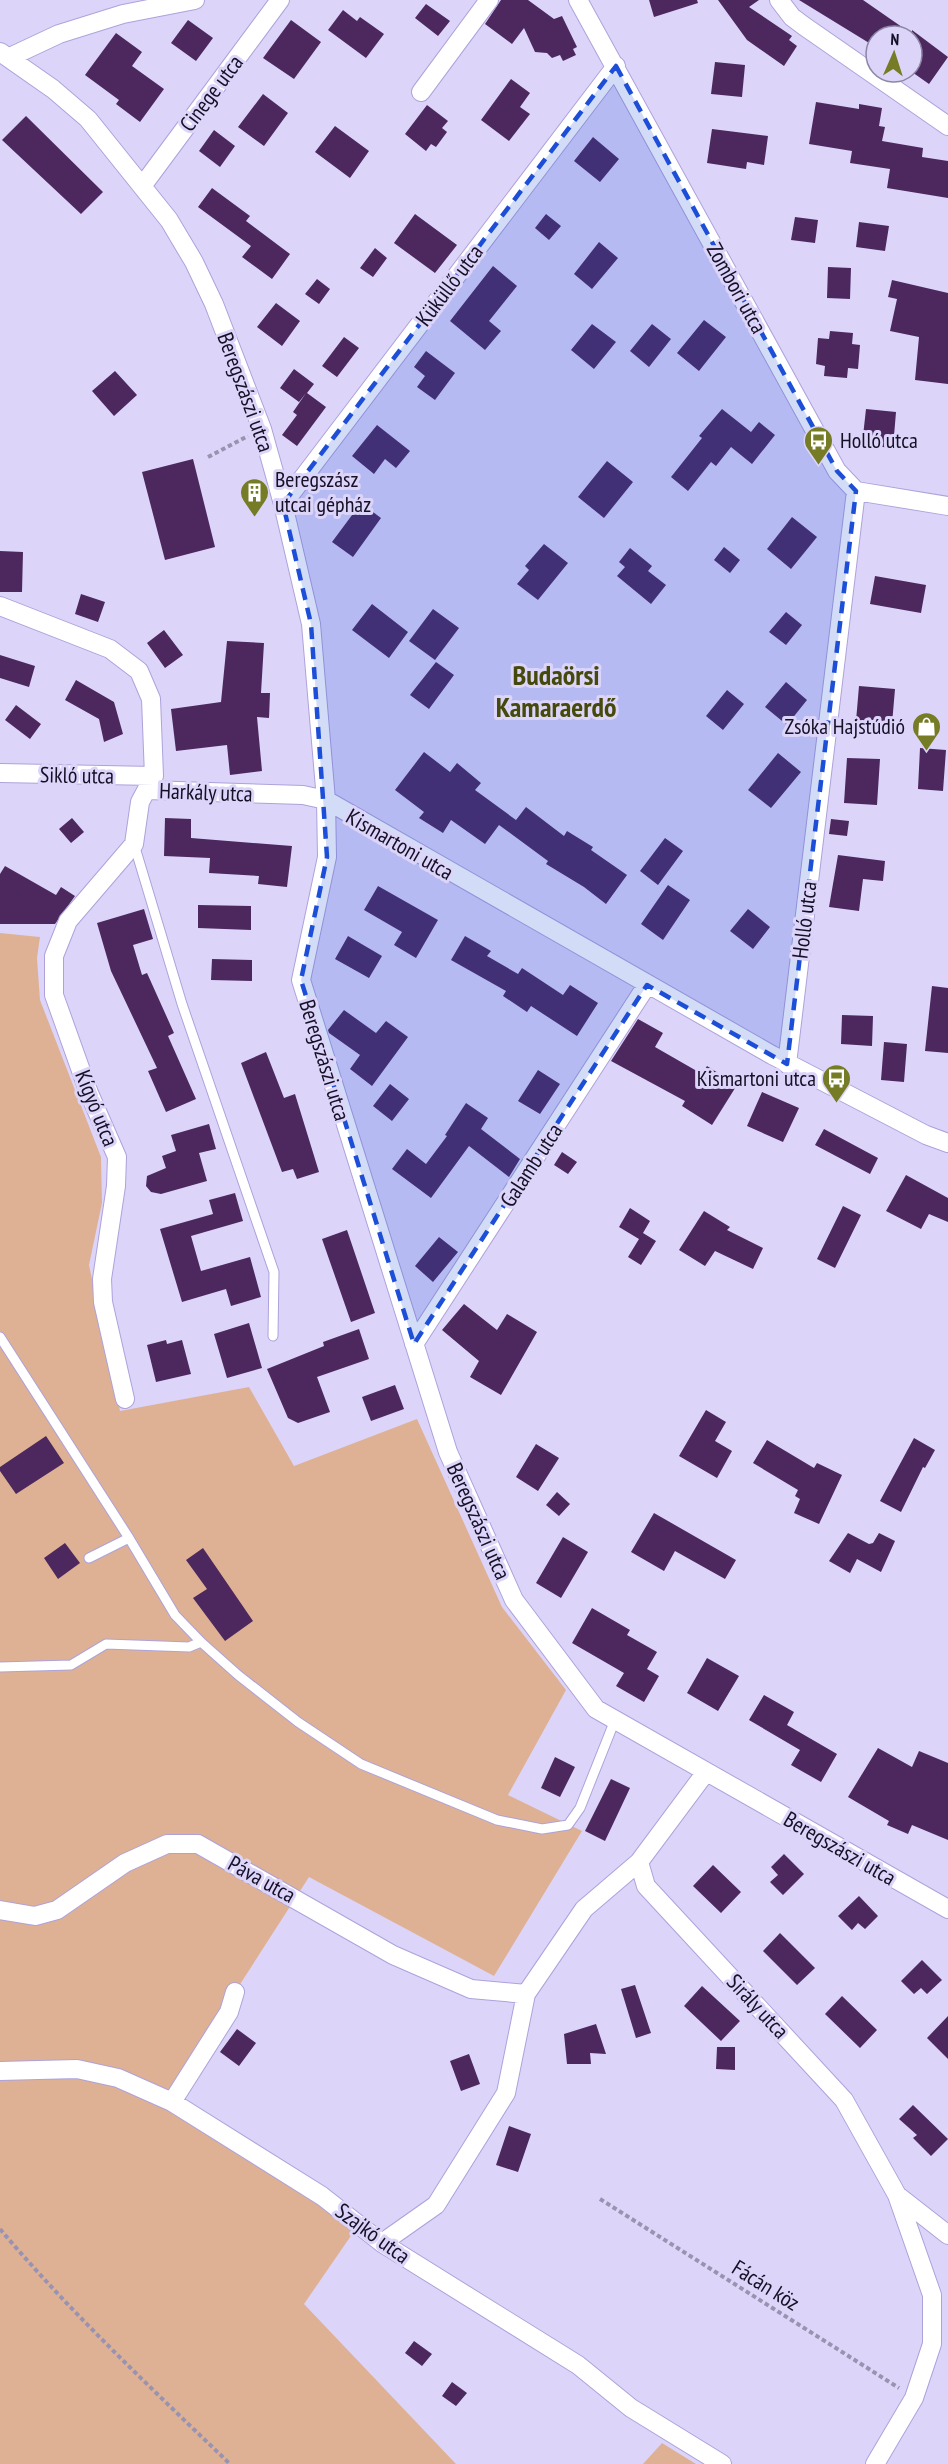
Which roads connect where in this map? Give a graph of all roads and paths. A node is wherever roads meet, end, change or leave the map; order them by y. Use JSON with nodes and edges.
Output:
{"nodes":[{"id":1,"x":195,"y":0,"type":"edge"},
{"id":2,"x":280,"y":0,"type":"edge"},
{"id":3,"x":489,"y":0,"type":"edge"},
{"id":4,"x":578,"y":0,"type":"edge"},
{"id":5,"x":779,"y":0,"type":"edge"},
{"id":6,"x":5,"y":55,"type":"edge"},
{"id":7,"x":616,"y":66,"type":"junction"},
{"id":8,"x":421,"y":92,"type":"dead end"},
{"id":9,"x":948,"y":126,"type":"edge"},
{"id":10,"x":143,"y":185,"type":"junction"},
{"id":11,"x":262,"y":429,"type":"junction"},
{"id":12,"x":208,"y":457,"type":"dead end"},
{"id":13,"x":856,"y":491,"type":"junction"},
{"id":14,"x":283,"y":504,"type":"junction"},
{"id":15,"x":948,"y":506,"type":"edge"},
{"id":16,"x":0,"y":606,"type":"edge"},
{"id":17,"x":0,"y":773,"type":"edge"},
{"id":18,"x":150,"y":783,"type":"junction"},
{"id":19,"x":326,"y":800,"type":"junction"},
{"id":20,"x":134,"y":844,"type":"junction"},
{"id":21,"x":647,"y":985,"type":"junction"},
{"id":22,"x":787,"y":1064,"type":"junction"},
{"id":23,"x":948,"y":1143,"type":"edge"},
{"id":24,"x":273,"y":1336,"type":"dead end"},
{"id":25,"x":0,"y":1337,"type":"edge"},
{"id":26,"x":414,"y":1344,"type":"junction"},
{"id":27,"x":125,"y":1399,"type":"dead end"},
{"id":28,"x":129,"y":1538,"type":"junction"},
{"id":29,"x":89,"y":1558,"type":"dead end"},
{"id":30,"x":201,"y":1642,"type":"junction"},
{"id":31,"x":0,"y":1667,"type":"edge"},
{"id":32,"x":615,"y":1720,"type":"junction"},
{"id":33,"x":706,"y":1772,"type":"junction"},
{"id":34,"x":639,"y":1862,"type":"junction"},
{"id":35,"x":948,"y":1908,"type":"edge"},
{"id":36,"x":0,"y":1910,"type":"edge"},
{"id":37,"x":235,"y":1992,"type":"dead end"},
{"id":38,"x":526,"y":1994,"type":"junction"},
{"id":39,"x":3,"y":2074,"type":"edge"},
{"id":40,"x":172,"y":2102,"type":"junction"},
{"id":41,"x":897,"y":2195,"type":"junction"},
{"id":42,"x":600,"y":2199,"type":"dead end"},
{"id":43,"x":0,"y":2229,"type":"edge"},
{"id":44,"x":948,"y":2235,"type":"edge"},
{"id":45,"x":382,"y":2243,"type":"junction"},
{"id":46,"x":914,"y":2398,"type":"junction"},
{"id":47,"x":230,"y":2464,"type":"edge"},
{"id":48,"x":722,"y":2464,"type":"edge"},
{"id":49,"x":874,"y":2464,"type":"edge"}],
"edges":[{"from":1,"to":6,"type":"street"},
{"from":2,"to":10,"type":"street","name":"Cinege utca"},
{"from":3,"to":8,"type":"street"},
{"from":4,"to":7,"type":"street","name":"Zombori utca"},
{"from":5,"to":9,"type":"street"},
{"from":6,"to":10,"type":"street","name":"Beregszászi utca"},
{"from":7,"to":13,"type":"street","name":"Zombori utca"},
{"from":7,"to":14,"type":"street","name":"Küküllő utca"},
{"from":10,"to":11,"type":"street","name":"Beregszászi utca"},
{"from":11,"to":12,"type":"path"},
{"from":11,"to":14,"type":"street","name":"Beregszászi utca"},
{"from":13,"to":15,"type":"street"},
{"from":13,"to":22,"type":"street","name":"Holló utca"},
{"from":14,"to":19,"type":"street","name":"Beregszászi utca"},
{"from":16,"to":18,"type":"street","name":"Harkály utca"},
{"from":17,"to":18,"type":"street","name":"Sikló utca"},
{"from":18,"to":19,"type":"street","name":"Harkály utca"},
{"from":18,"to":20,"type":"street"},
{"from":19,"to":21,"type":"street","name":"Kismartoni utca"},
{"from":19,"to":26,"type":"street","name":"Beregszászi utca"},
{"from":20,"to":24,"type":"lane"},
{"from":20,"to":27,"type":"street","name":"Kígyó utca"},
{"from":21,"to":22,"type":"street","name":"Kismartoni utca"},
{"from":21,"to":26,"type":"street","name":"Galamb utca"},
{"from":22,"to":23,"type":"street","name":"Kismartoni utca"},
{"from":25,"to":28,"type":"lane"},
{"from":26,"to":32,"type":"street","name":"Beregszászi utca"},
{"from":28,"to":29,"type":"lane"},
{"from":28,"to":30,"type":"lane"},
{"from":30,"to":31,"type":"lane"},
{"from":30,"to":32,"type":"lane"},
{"from":32,"to":33,"type":"street","name":"Beregszászi utca"},
{"from":33,"to":34,"type":"street"},
{"from":33,"to":35,"type":"street","name":"Beregszászi utca"},
{"from":34,"to":38,"type":"street"},
{"from":34,"to":41,"type":"street","name":"Sirály utca"},
{"from":36,"to":38,"type":"street","name":"Páva utca"},
{"from":37,"to":40,"type":"street"},
{"from":38,"to":45,"type":"street"},
{"from":39,"to":40,"type":"street","name":"Szajkó utca"},
{"from":40,"to":45,"type":"street","name":"Szajkó utca"},
{"from":41,"to":44,"type":"street","name":"Sirály utca"},
{"from":41,"to":46,"type":"street"},
{"from":42,"to":46,"type":"path","name":"Fácán köz"},
{"from":43,"to":47,"type":"path"},
{"from":45,"to":48,"type":"street","name":"Szajkó utca"},
{"from":46,"to":49,"type":"street"}]}
